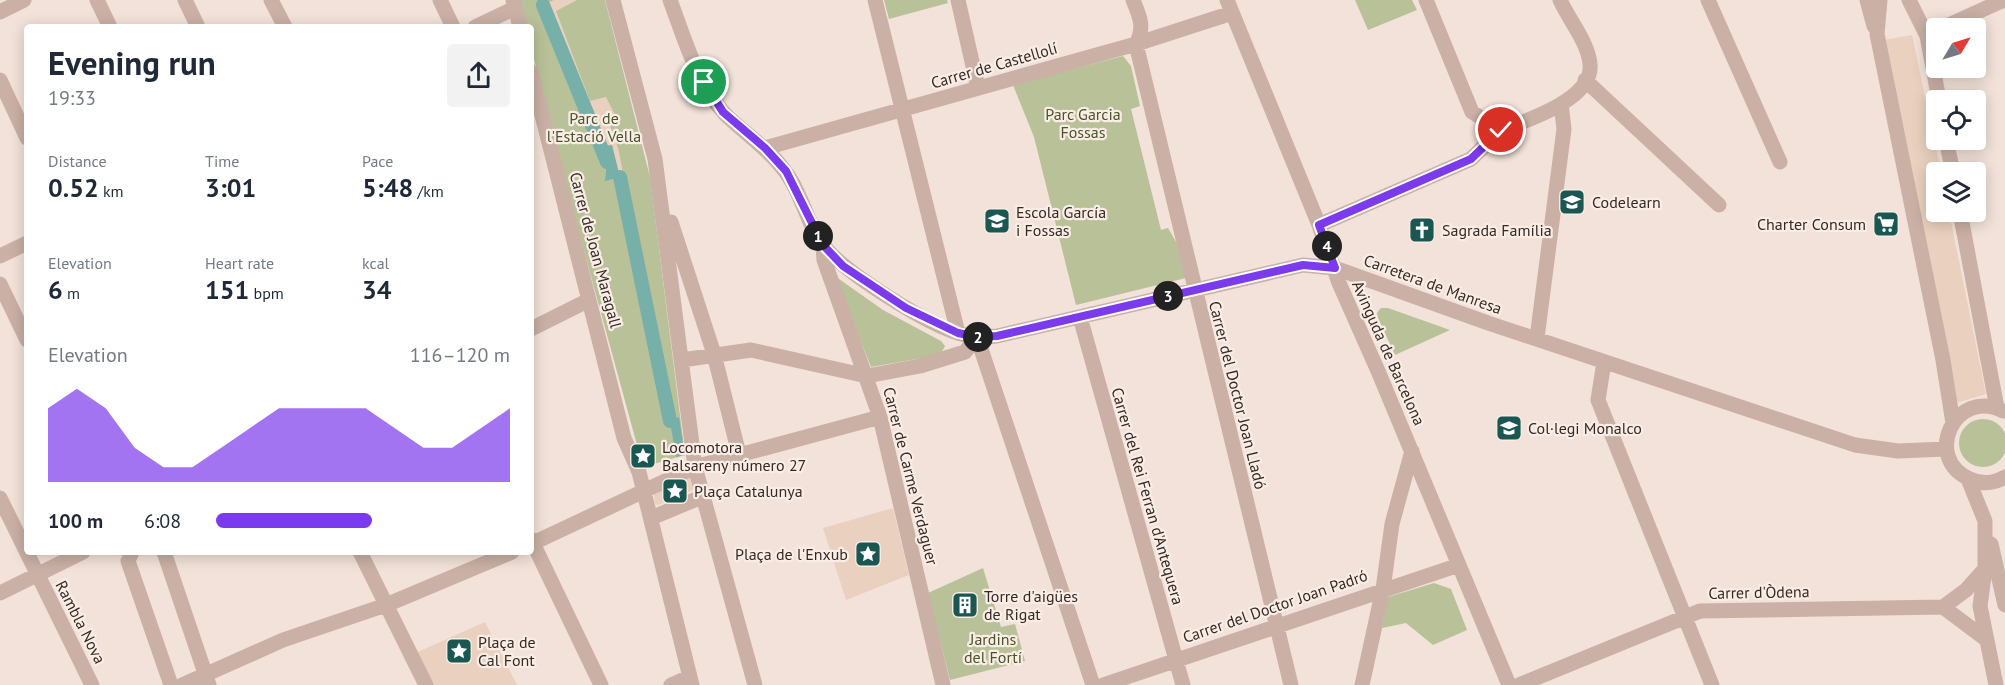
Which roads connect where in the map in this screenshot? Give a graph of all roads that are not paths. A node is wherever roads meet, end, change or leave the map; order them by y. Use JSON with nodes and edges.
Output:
{"nodes":[{"id":1,"x":24,"y":0,"type":"edge"},
{"id":2,"x":97,"y":0,"type":"edge"},
{"id":3,"x":185,"y":0,"type":"edge"},
{"id":4,"x":272,"y":0,"type":"edge"},
{"id":5,"x":440,"y":0,"type":"edge"},
{"id":6,"x":613,"y":0,"type":"edge"},
{"id":7,"x":670,"y":0,"type":"edge"},
{"id":8,"x":875,"y":0,"type":"edge"},
{"id":9,"x":958,"y":0,"type":"edge"},
{"id":10,"x":1133,"y":0,"type":"edge"},
{"id":11,"x":1426,"y":0,"type":"edge"},
{"id":12,"x":1560,"y":0,"type":"edge"},
{"id":13,"x":1708,"y":0,"type":"edge"},
{"id":14,"x":1909,"y":0,"type":"edge"},
{"id":15,"x":2004,"y":0,"type":"edge"},
{"id":16,"x":1876,"y":3,"type":"edge"},
{"id":17,"x":514,"y":4,"type":"edge"},
{"id":18,"x":1229,"y":7,"type":"edge"},
{"id":19,"x":0,"y":12,"type":"edge"},
{"id":20,"x":1964,"y":18,"type":"edge"},
{"id":21,"x":109,"y":24,"type":"edge"},
{"id":22,"x":197,"y":24,"type":"edge"},
{"id":23,"x":284,"y":24,"type":"edge"},
{"id":24,"x":452,"y":24,"type":"edge"},
{"id":25,"x":481,"y":24,"type":"edge"},
{"id":26,"x":519,"y":24,"type":"edge"},
{"id":27,"x":1926,"y":25,"type":"edge"},
{"id":28,"x":1136,"y":44,"type":"junction"},
{"id":29,"x":0,"y":80,"type":"edge"},
{"id":30,"x":1586,"y":80,"type":"junction"},
{"id":31,"x":534,"y":84,"type":"edge"},
{"id":32,"x":978,"y":88,"type":"junction"},
{"id":33,"x":1561,"y":104,"type":"junction"},
{"id":34,"x":902,"y":111,"type":"junction"},
{"id":35,"x":1501,"y":130,"type":"junction"},
{"id":36,"x":24,"y":132,"type":"edge"},
{"id":37,"x":765,"y":148,"type":"junction"},
{"id":38,"x":1780,"y":162,"type":"dead end"},
{"id":39,"x":1719,"y":205,"type":"dead end"},
{"id":40,"x":663,"y":209,"type":"junction"},
{"id":41,"x":1962,"y":222,"type":"edge"},
{"id":42,"x":1319,"y":225,"type":"junction"},
{"id":43,"x":24,"y":244,"type":"edge"},
{"id":44,"x":823,"y":245,"type":"junction"},
{"id":45,"x":0,"y":256,"type":"edge"},
{"id":46,"x":1335,"y":268,"type":"junction"},
{"id":47,"x":0,"y":284,"type":"edge"},
{"id":48,"x":1194,"y":290,"type":"junction"},
{"id":49,"x":589,"y":300,"type":"junction"},
{"id":50,"x":1080,"y":317,"type":"junction"},
{"id":51,"x":534,"y":328,"type":"edge"},
{"id":52,"x":958,"y":333,"type":"junction"},
{"id":53,"x":24,"y":334,"type":"edge"},
{"id":54,"x":977,"y":337,"type":"junction"},
{"id":55,"x":1537,"y":338,"type":"junction"},
{"id":56,"x":714,"y":354,"type":"junction"},
{"id":57,"x":682,"y":360,"type":"junction"},
{"id":58,"x":1604,"y":362,"type":"junction"},
{"id":59,"x":1629,"y":370,"type":"junction"},
{"id":60,"x":867,"y":376,"type":"junction"},
{"id":61,"x":1598,"y":399,"type":"junction"},
{"id":62,"x":2001,"y":410,"type":"edge"},
{"id":63,"x":880,"y":417,"type":"junction"},
{"id":64,"x":1953,"y":423,"type":"junction"},
{"id":65,"x":1946,"y":449,"type":"junction"},
{"id":66,"x":1412,"y":451,"type":"junction"},
{"id":67,"x":739,"y":453,"type":"junction"},
{"id":68,"x":695,"y":467,"type":"junction"},
{"id":69,"x":2005,"y":477,"type":"edge"},
{"id":70,"x":1968,"y":479,"type":"junction"},
{"id":71,"x":644,"y":491,"type":"junction"},
{"id":72,"x":704,"y":496,"type":"junction"},
{"id":73,"x":0,"y":498,"type":"edge"},
{"id":74,"x":651,"y":518,"type":"junction"},
{"id":75,"x":1985,"y":520,"type":"junction"},
{"id":76,"x":534,"y":541,"type":"edge"},
{"id":77,"x":534,"y":546,"type":"edge"},
{"id":78,"x":24,"y":548,"type":"edge"},
{"id":79,"x":27,"y":555,"type":"edge"},
{"id":80,"x":76,"y":555,"type":"edge"},
{"id":81,"x":131,"y":555,"type":"edge"},
{"id":82,"x":165,"y":555,"type":"edge"},
{"id":83,"x":361,"y":555,"type":"edge"},
{"id":84,"x":505,"y":555,"type":"edge"},
{"id":85,"x":1459,"y":565,"type":"junction"},
{"id":86,"x":1985,"y":569,"type":"junction"},
{"id":87,"x":37,"y":575,"type":"junction"},
{"id":88,"x":1383,"y":589,"type":"junction"},
{"id":89,"x":0,"y":593,"type":"edge"},
{"id":90,"x":2005,"y":604,"type":"edge"},
{"id":91,"x":386,"y":605,"type":"junction"},
{"id":92,"x":1943,"y":607,"type":"junction"},
{"id":93,"x":1683,"y":616,"type":"junction"},
{"id":94,"x":1275,"y":627,"type":"junction"},
{"id":95,"x":1987,"y":640,"type":"junction"},
{"id":96,"x":1175,"y":659,"type":"junction"},
{"id":97,"x":207,"y":680,"type":"edge"},
{"id":98,"x":691,"y":681,"type":"edge"},
{"id":99,"x":92,"y":685,"type":"edge"},
{"id":100,"x":171,"y":685,"type":"edge"},
{"id":101,"x":182,"y":685,"type":"edge"},
{"id":102,"x":426,"y":685,"type":"edge"},
{"id":103,"x":601,"y":685,"type":"edge"},
{"id":104,"x":671,"y":685,"type":"edge"},
{"id":105,"x":755,"y":685,"type":"edge"},
{"id":106,"x":943,"y":685,"type":"edge"},
{"id":107,"x":1093,"y":685,"type":"edge"},
{"id":108,"x":1103,"y":685,"type":"edge"},
{"id":109,"x":1183,"y":685,"type":"edge"},
{"id":110,"x":1291,"y":685,"type":"edge"},
{"id":111,"x":1362,"y":685,"type":"edge"},
{"id":112,"x":1509,"y":685,"type":"edge"},
{"id":113,"x":1519,"y":685,"type":"edge"},
{"id":114,"x":1712,"y":685,"type":"edge"},
{"id":115,"x":1996,"y":685,"type":"edge"}],
"edges":[{"from":1,"to":19,"type":"street"},
{"from":2,"to":21,"type":"street"},
{"from":3,"to":22,"type":"street"},
{"from":4,"to":23,"type":"street"},
{"from":5,"to":24,"type":"street"},
{"from":6,"to":40,"type":"street"},
{"from":7,"to":37,"type":"street","name":"Carretera de Manresa"},
{"from":8,"to":34,"type":"street"},
{"from":9,"to":32,"type":"street"},
{"from":10,"to":28,"type":"street"},
{"from":11,"to":35,"type":"street"},
{"from":12,"to":30,"type":"street"},
{"from":13,"to":38,"type":"street"},
{"from":14,"to":27,"type":"street"},
{"from":15,"to":20,"type":"street"},
{"from":16,"to":64,"type":"street"},
{"from":17,"to":25,"type":"street"},
{"from":17,"to":26,"type":"street"},
{"from":18,"to":28,"type":"street","name":"Carrer de Castellolí"},
{"from":18,"to":42,"type":"street","name":"Avinguda de Barcelona"},
{"from":28,"to":32,"type":"street","name":"Carrer de Castellolí"},
{"from":28,"to":48,"type":"street","name":"Carrer del Doctor Joan Lladó"},
{"from":29,"to":36,"type":"street"},
{"from":30,"to":33,"type":"street"},
{"from":30,"to":39,"type":"street"},
{"from":31,"to":49,"type":"street","name":"Carrer de Joan Maragall"},
{"from":32,"to":34,"type":"street","name":"Carrer de Castellolí"},
{"from":33,"to":35,"type":"street"},
{"from":33,"to":55,"type":"street"},
{"from":34,"to":37,"type":"street","name":"Carrer de Castellolí"},
{"from":34,"to":52,"type":"street"},
{"from":35,"to":42,"type":"street"},
{"from":37,"to":44,"type":"street","name":"Carretera de Manresa"},
{"from":40,"to":56,"type":"street"},
{"from":40,"to":57,"type":"street"},
{"from":41,"to":62,"type":"street"},
{"from":42,"to":46,"type":"street","name":"Avinguda de Barcelona"},
{"from":43,"to":45,"type":"street"},
{"from":44,"to":52,"type":"street","name":"Carretera de Manresa"},
{"from":44,"to":60,"type":"street","name":"Carrer de Carme Verdaguer"},
{"from":46,"to":48,"type":"street","name":"Carretera de Manresa"},
{"from":46,"to":55,"type":"street","name":"Carretera de Manresa"},
{"from":46,"to":66,"type":"street","name":"Avinguda de Barcelona"},
{"from":47,"to":53,"type":"street"},
{"from":48,"to":50,"type":"street","name":"Carretera de Manresa"},
{"from":48,"to":94,"type":"street","name":"Carrer del Doctor Joan Lladó"},
{"from":49,"to":51,"type":"street"},
{"from":49,"to":71,"type":"street","name":"Carrer de Joan Maragall"},
{"from":50,"to":54,"type":"street","name":"Carretera de Manresa"},
{"from":50,"to":96,"type":"street","name":"Carrer del Rei Ferran d'Antequera"},
{"from":52,"to":54,"type":"street","name":"Carretera de Manresa"},
{"from":54,"to":60,"type":"street"},
{"from":54,"to":107,"type":"street"},
{"from":55,"to":58,"type":"street","name":"Carretera de Manresa"},
{"from":56,"to":57,"type":"street"},
{"from":56,"to":60,"type":"street"},
{"from":56,"to":67,"type":"street"},
{"from":57,"to":68,"type":"street"},
{"from":58,"to":59,"type":"street","name":"Carretera de Manresa"},
{"from":58,"to":61,"type":"street"},
{"from":59,"to":61,"type":"street"},
{"from":59,"to":65,"type":"street","name":"Carretera de Manresa"},
{"from":60,"to":63,"type":"street","name":"Carrer de Carme Verdaguer"},
{"from":61,"to":93,"type":"street"},
{"from":62,"to":64,"type":"street"},
{"from":63,"to":67,"type":"street"},
{"from":63,"to":106,"type":"street","name":"Carrer de Carme Verdaguer"},
{"from":64,"to":65,"type":"street"},
{"from":65,"to":70,"type":"street"},
{"from":66,"to":85,"type":"street","name":"Avinguda de Barcelona"},
{"from":66,"to":88,"type":"street"},
{"from":67,"to":68,"type":"street"},
{"from":68,"to":71,"type":"street"},
{"from":68,"to":72,"type":"street"},
{"from":69,"to":70,"type":"street"},
{"from":70,"to":75,"type":"street"},
{"from":71,"to":74,"type":"street","name":"Carrer de Joan Maragall"},
{"from":71,"to":76,"type":"street"},
{"from":72,"to":74,"type":"street"},
{"from":72,"to":105,"type":"street"},
{"from":73,"to":78,"type":"street","name":"Rambla Nova"},
{"from":74,"to":98,"type":"street","name":"Carrer de Joan Maragall"},
{"from":75,"to":86,"type":"street"},
{"from":75,"to":90,"type":"street"},
{"from":77,"to":103,"type":"street"},
{"from":79,"to":87,"type":"street","name":"Rambla Nova"},
{"from":80,"to":87,"type":"street"},
{"from":81,"to":100,"type":"street"},
{"from":82,"to":97,"type":"street"},
{"from":83,"to":91,"type":"street"},
{"from":84,"to":91,"type":"street"},
{"from":85,"to":88,"type":"street","name":"Carrer del Doctor Joan Padró"},
{"from":85,"to":112,"type":"street","name":"Avinguda de Barcelona"},
{"from":86,"to":92,"type":"street"},
{"from":86,"to":95,"type":"street"},
{"from":87,"to":89,"type":"street"},
{"from":87,"to":99,"type":"street","name":"Rambla Nova"},
{"from":88,"to":94,"type":"street","name":"Carrer del Doctor Joan Padró"},
{"from":88,"to":111,"type":"street"},
{"from":91,"to":97,"type":"street"},
{"from":91,"to":102,"type":"street"},
{"from":92,"to":93,"type":"street","name":"Carrer d'Òdena"},
{"from":92,"to":95,"type":"street"},
{"from":93,"to":113,"type":"street","name":"Carrer d'Òdena"},
{"from":93,"to":114,"type":"street"},
{"from":94,"to":96,"type":"street","name":"Carrer del Doctor Joan Padró"},
{"from":94,"to":110,"type":"street","name":"Carrer del Doctor Joan Lladó"},
{"from":95,"to":115,"type":"street"},
{"from":96,"to":108,"type":"street","name":"Carrer del Doctor Joan Padró"},
{"from":96,"to":109,"type":"street","name":"Carrer del Rei Ferran d'Antequera"},
{"from":97,"to":101,"type":"street"},
{"from":98,"to":104,"type":"street"}]}
